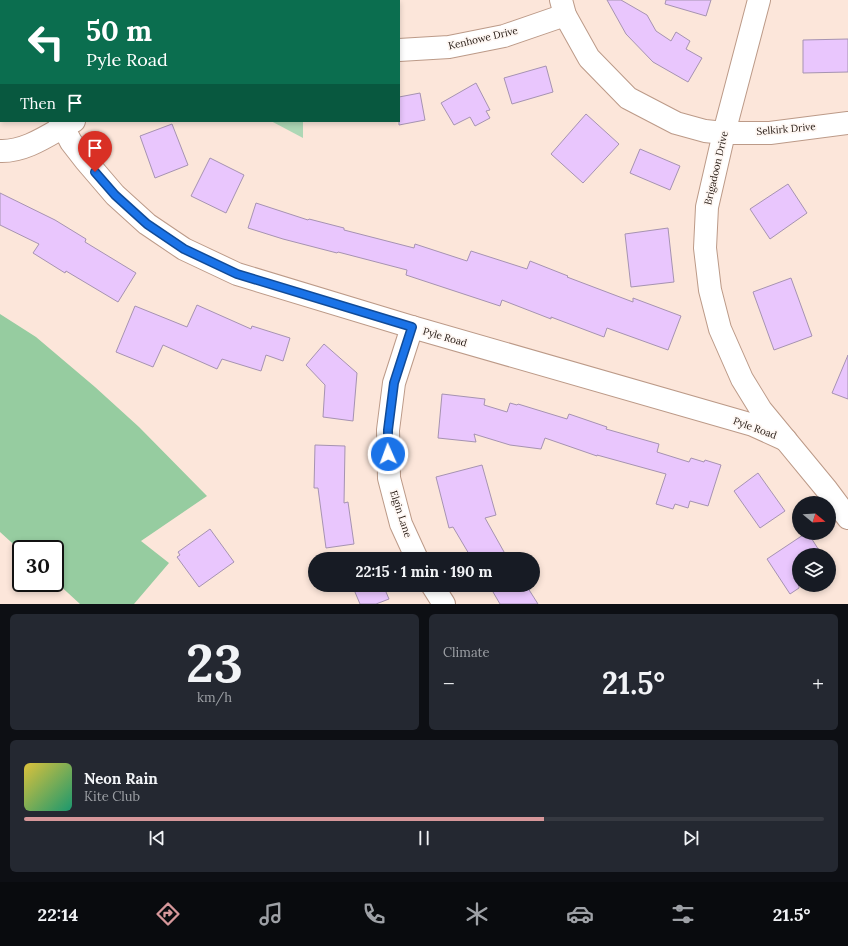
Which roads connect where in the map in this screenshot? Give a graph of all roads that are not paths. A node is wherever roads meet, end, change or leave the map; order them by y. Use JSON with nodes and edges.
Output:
{"nodes":[{"id":1,"x":759,"y":0,"type":"edge"},
{"id":2,"x":563,"y":8,"type":"edge"},
{"id":3,"x":400,"y":50,"type":"edge"},
{"id":4,"x":65,"y":123,"type":"edge"},
{"id":5,"x":848,"y":123,"type":"edge"},
{"id":6,"x":724,"y":132,"type":"junction"},
{"id":7,"x":0,"y":151,"type":"edge"},
{"id":8,"x":412,"y":327,"type":"junction"},
{"id":9,"x":786,"y":440,"type":"junction"},
{"id":10,"x":848,"y":518,"type":"edge"},
{"id":11,"x":414,"y":552,"type":"edge"},
{"id":12,"x":436,"y":592,"type":"edge"},
{"id":13,"x":444,"y":604,"type":"edge"}],
"edges":[{"from":1,"to":6,"type":"street","name":"Brigadoon Drive"},
{"from":2,"to":3,"type":"street","name":"Kenhowe Drive"},
{"from":2,"to":6,"type":"street","name":"Selkirk Drive"},
{"from":4,"to":7,"type":"street"},
{"from":4,"to":8,"type":"street","name":"Pyle Road"},
{"from":5,"to":6,"type":"street","name":"Selkirk Drive"},
{"from":6,"to":9,"type":"street","name":"Brigadoon Drive"},
{"from":8,"to":9,"type":"street","name":"Pyle Road"},
{"from":8,"to":11,"type":"street","name":"Elgin Lane"},
{"from":9,"to":10,"type":"street","name":"Pyle Road"},
{"from":12,"to":13,"type":"street"}]}
